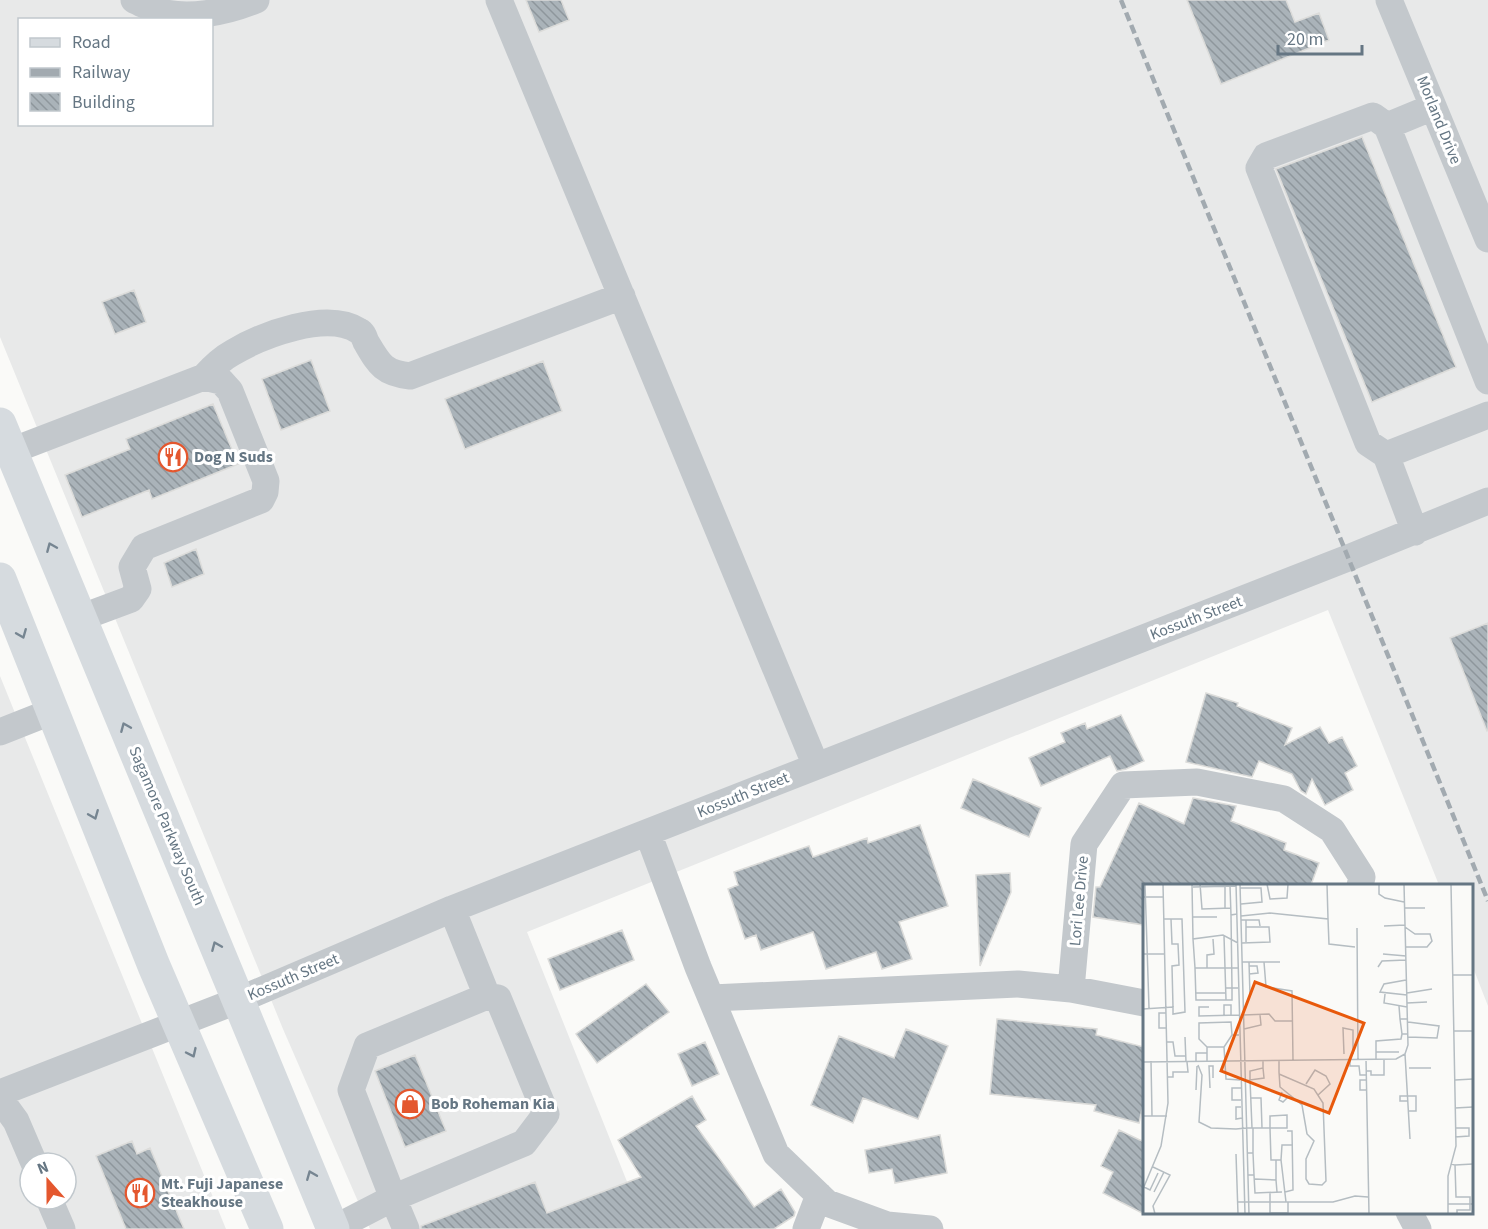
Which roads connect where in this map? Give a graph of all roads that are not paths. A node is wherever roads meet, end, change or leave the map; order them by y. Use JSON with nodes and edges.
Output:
{"nodes":[{"id":1,"x":134,"y":0,"type":"edge"},
{"id":2,"x":256,"y":0,"type":"edge"},
{"id":3,"x":500,"y":0,"type":"edge"},
{"id":4,"x":1389,"y":0,"type":"edge"},
{"id":5,"x":1433,"y":107,"type":"junction"},
{"id":6,"x":1387,"y":126,"type":"junction"},
{"id":7,"x":1488,"y":239,"type":"edge"},
{"id":8,"x":622,"y":296,"type":"junction"},
{"id":9,"x":204,"y":377,"type":"junction"},
{"id":10,"x":1488,"y":381,"type":"edge"},
{"id":11,"x":1488,"y":415,"type":"edge"},
{"id":12,"x":5,"y":437,"type":"edge"},
{"id":13,"x":1386,"y":455,"type":"junction"},
{"id":14,"x":1487,"y":503,"type":"edge"},
{"id":15,"x":1415,"y":532,"type":"junction"},
{"id":16,"x":0,"y":579,"type":"edge"},
{"id":17,"x":80,"y":618,"type":"junction"},
{"id":18,"x":52,"y":711,"type":"junction"},
{"id":19,"x":0,"y":732,"type":"edge"},
{"id":20,"x":816,"y":766,"type":"junction"},
{"id":21,"x":648,"y":833,"type":"junction"},
{"id":22,"x":1360,"y":884,"type":"edge"},
{"id":23,"x":452,"y":909,"type":"junction"},
{"id":24,"x":1071,"y":988,"type":"junction"},
{"id":25,"x":487,"y":996,"type":"junction"},
{"id":26,"x":712,"y":998,"type":"junction"},
{"id":27,"x":239,"y":1000,"type":"junction"},
{"id":28,"x":1143,"y":1003,"type":"edge"},
{"id":29,"x":178,"y":1023,"type":"junction"},
{"id":30,"x":0,"y":1093,"type":"edge"},
{"id":31,"x":0,"y":1099,"type":"edge"},
{"id":32,"x":29,"y":1151,"type":"edge"},
{"id":33,"x":819,"y":1195,"type":"junction"},
{"id":34,"x":393,"y":1198,"type":"junction"},
{"id":35,"x":54,"y":1211,"type":"edge"},
{"id":36,"x":1410,"y":1214,"type":"edge"},
{"id":37,"x":62,"y":1229,"type":"edge"},
{"id":38,"x":267,"y":1229,"type":"edge"},
{"id":39,"x":333,"y":1229,"type":"edge"},
{"id":40,"x":406,"y":1229,"type":"edge"},
{"id":41,"x":806,"y":1229,"type":"edge"},
{"id":42,"x":924,"y":1229,"type":"edge"},
{"id":43,"x":1418,"y":1229,"type":"edge"}],
"edges":[{"from":1,"to":2,"type":"street"},
{"from":3,"to":8,"type":"street"},
{"from":4,"to":5,"type":"street","name":"Morland Drive"},
{"from":5,"to":6,"type":"street"},
{"from":5,"to":7,"type":"street","name":"Morland Drive"},
{"from":6,"to":10,"type":"street"},
{"from":6,"to":13,"type":"street"},
{"from":8,"to":9,"type":"street"},
{"from":8,"to":20,"type":"street"},
{"from":9,"to":12,"type":"street"},
{"from":9,"to":17,"type":"street"},
{"from":11,"to":13,"type":"street"},
{"from":17,"to":12,"type":"main road","name":"Sagamore Parkway South","one_way":true},
{"from":13,"to":15,"type":"street"},
{"from":14,"to":15,"type":"street","name":"Kossuth Street"},
{"from":15,"to":20,"type":"street","name":"Kossuth Street"},
{"from":16,"to":18,"type":"main road","one_way":true},
{"from":27,"to":17,"type":"main road","name":"Sagamore Parkway South","one_way":true},
{"from":18,"to":19,"type":"street"},
{"from":18,"to":29,"type":"main road","one_way":true},
{"from":20,"to":21,"type":"street","name":"Kossuth Street"},
{"from":21,"to":23,"type":"street","name":"Kossuth Street"},
{"from":21,"to":26,"type":"street"},
{"from":22,"to":24,"type":"street","name":"Lori Lee Drive"},
{"from":23,"to":25,"type":"street"},
{"from":23,"to":27,"type":"street","name":"Kossuth Street"},
{"from":24,"to":26,"type":"street"},
{"from":24,"to":28,"type":"street"},
{"from":25,"to":34,"type":"street"},
{"from":25,"to":34,"type":"street"},
{"from":26,"to":33,"type":"street"},
{"from":27,"to":29,"type":"street","name":"Kossuth Street"},
{"from":39,"to":27,"type":"main road","name":"Sagamore Parkway South","one_way":true},
{"from":29,"to":30,"type":"street","name":"Kossuth Street"},
{"from":29,"to":38,"type":"main road","one_way":true},
{"from":31,"to":32,"type":"street"},
{"from":33,"to":41,"type":"street"},
{"from":33,"to":42,"type":"street"},
{"from":34,"to":39,"type":"street"},
{"from":34,"to":40,"type":"street"},
{"from":35,"to":37,"type":"street"},
{"from":36,"to":43,"type":"street"}]}
